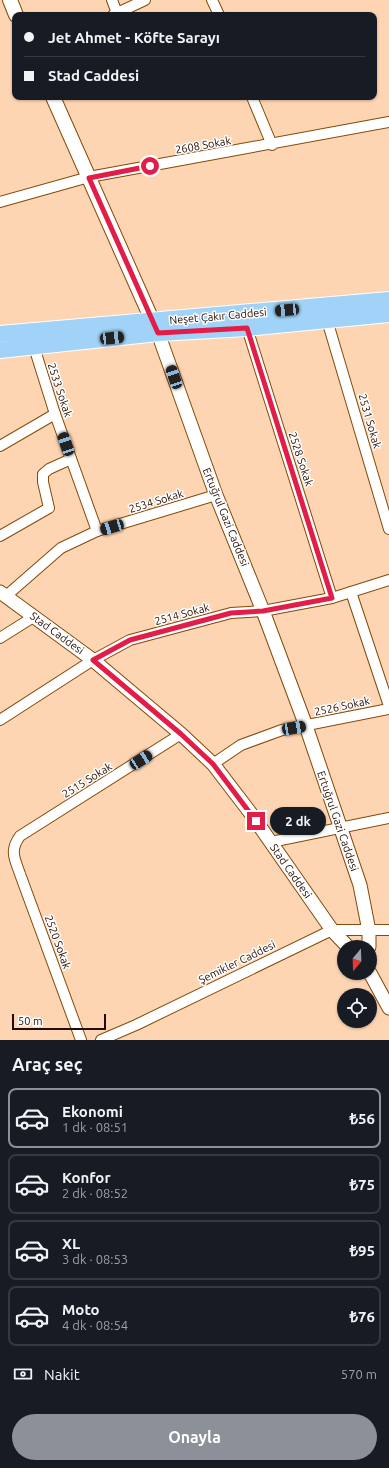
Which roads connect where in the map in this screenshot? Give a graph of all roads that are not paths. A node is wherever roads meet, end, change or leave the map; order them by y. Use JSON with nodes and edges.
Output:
{"nodes":[{"id":1,"x":10,"y":0,"type":"edge"},
{"id":2,"x":112,"y":0,"type":"edge"},
{"id":3,"x":145,"y":0,"type":"edge"},
{"id":4,"x":212,"y":0,"type":"edge"},
{"id":5,"x":15,"y":12,"type":"edge"},
{"id":6,"x":115,"y":12,"type":"edge"},
{"id":7,"x":119,"y":12,"type":"edge"},
{"id":8,"x":218,"y":12,"type":"edge"},
{"id":9,"x":54,"y":100,"type":"edge"},
{"id":10,"x":253,"y":100,"type":"edge"},
{"id":11,"x":389,"y":122,"type":"edge"},
{"id":12,"x":272,"y":145,"type":"junction"},
{"id":13,"x":89,"y":178,"type":"junction"},
{"id":14,"x":0,"y":202,"type":"edge"},
{"id":15,"x":389,"y":300,"type":"edge"},
{"id":16,"x":389,"y":314,"type":"edge"},
{"id":17,"x":327,"y":320,"type":"junction"},
{"id":18,"x":156,"y":328,"type":"junction"},
{"id":19,"x":247,"y":328,"type":"junction"},
{"id":20,"x":0,"y":334,"type":"edge"},
{"id":21,"x":34,"y":347,"type":"junction"},
{"id":22,"x":0,"y":350,"type":"edge"},
{"id":23,"x":55,"y":414,"type":"junction"},
{"id":24,"x":0,"y":446,"type":"edge"},
{"id":25,"x":71,"y":459,"type":"junction"},
{"id":26,"x":216,"y":495,"type":"junction"},
{"id":27,"x":389,"y":529,"type":"edge"},
{"id":28,"x":97,"y":531,"type":"junction"},
{"id":29,"x":0,"y":536,"type":"edge"},
{"id":30,"x":389,"y":580,"type":"edge"},
{"id":31,"x":351,"y":592,"type":"junction"},
{"id":32,"x":3,"y":594,"type":"edge"},
{"id":33,"x":332,"y":598,"type":"junction"},
{"id":34,"x":263,"y":611,"type":"junction"},
{"id":35,"x":35,"y":616,"type":"junction"},
{"id":36,"x":0,"y":638,"type":"edge"},
{"id":37,"x":93,"y":660,"type":"junction"},
{"id":38,"x":389,"y":707,"type":"edge"},
{"id":39,"x":0,"y":720,"type":"edge"},
{"id":40,"x":306,"y":726,"type":"junction"},
{"id":41,"x":181,"y":734,"type":"junction"},
{"id":42,"x":213,"y":764,"type":"junction"},
{"id":43,"x":389,"y":818,"type":"edge"},
{"id":44,"x":340,"y":827,"type":"junction"},
{"id":45,"x":271,"y":842,"type":"junction"},
{"id":46,"x":13,"y":852,"type":"joint"},
{"id":47,"x":332,"y":930,"type":"junction"},
{"id":48,"x":389,"y":930,"type":"edge"},
{"id":49,"x":369,"y":931,"type":"junction"},
{"id":50,"x":341,"y":940,"type":"edge"},
{"id":51,"x":369,"y":940,"type":"edge"},
{"id":52,"x":374,"y":980,"type":"edge"},
{"id":53,"x":389,"y":1008,"type":"edge"},
{"id":54,"x":81,"y":1040,"type":"edge"},
{"id":55,"x":101,"y":1040,"type":"edge"}],
"edges":[{"from":1,"to":5,"type":"main road"},
{"from":2,"to":6,"type":"street"},
{"from":3,"to":7,"type":"street"},
{"from":4,"to":8,"type":"street"},
{"from":9,"to":13,"type":"main road","name":"Ertuğrul Gazi Caddesi"},
{"from":10,"to":12,"type":"street"},
{"from":11,"to":12,"type":"street","name":"2608 Sokak"},
{"from":12,"to":13,"type":"street","name":"2608 Sokak"},
{"from":13,"to":14,"type":"street","name":"2608 Sokak"},
{"from":13,"to":18,"type":"main road","name":"Ertuğrul Gazi Caddesi"},
{"from":15,"to":18,"type":"main road","name":"Neşet Çakır Caddesi"},
{"from":16,"to":17,"type":"main road","name":"Neşet Çakır Caddesi"},
{"from":17,"to":19,"type":"main road","name":"Neşet Çakır Caddesi"},
{"from":17,"to":27,"type":"street","name":"2531 Sokak"},
{"from":18,"to":19,"type":"main road","name":"Neşet Çakır Caddesi"},
{"from":18,"to":20,"type":"main road","name":"Neşet Çakır Caddesi"},
{"from":18,"to":21,"type":"main road","name":"Neşet Çakır Caddesi"},
{"from":18,"to":26,"type":"street","name":"Ertuğrul Gazi Caddesi"},
{"from":19,"to":33,"type":"street","name":"2528 Sokak"},
{"from":21,"to":22,"type":"main road","name":"Neşet Çakır Caddesi"},
{"from":21,"to":23,"type":"street","name":"2533 Sokak"},
{"from":23,"to":24,"type":"street"},
{"from":23,"to":25,"type":"street","name":"2533 Sokak"},
{"from":25,"to":28,"type":"street","name":"2533 Sokak"},
{"from":25,"to":29,"type":"street"},
{"from":26,"to":28,"type":"street","name":"2534 Sokak"},
{"from":26,"to":34,"type":"street","name":"Ertuğrul Gazi Caddesi"},
{"from":28,"to":32,"type":"street","name":"2534 Sokak"},
{"from":30,"to":31,"type":"street","name":"2514 Sokak"},
{"from":31,"to":33,"type":"street","name":"2514 Sokak"},
{"from":31,"to":38,"type":"street"},
{"from":32,"to":35,"type":"street","name":"Stad Caddesi"},
{"from":33,"to":34,"type":"street","name":"2514 Sokak"},
{"from":34,"to":37,"type":"street","name":"2514 Sokak"},
{"from":34,"to":40,"type":"street","name":"Ertuğrul Gazi Caddesi"},
{"from":35,"to":36,"type":"street"},
{"from":35,"to":37,"type":"street","name":"Stad Caddesi"},
{"from":37,"to":39,"type":"street","name":"2514 Sokak"},
{"from":37,"to":41,"type":"street","name":"Stad Caddesi"},
{"from":38,"to":40,"type":"street","name":"2526 Sokak"},
{"from":40,"to":42,"type":"street","name":"2526 Sokak"},
{"from":40,"to":44,"type":"street","name":"Ertuğrul Gazi Caddesi"},
{"from":41,"to":42,"type":"street","name":"Stad Caddesi"},
{"from":41,"to":46,"type":"street","name":"2515 Sokak"},
{"from":42,"to":45,"type":"street","name":"Stad Caddesi"},
{"from":43,"to":44,"type":"street"},
{"from":44,"to":45,"type":"street"},
{"from":44,"to":49,"type":"street","name":"Ertuğrul Gazi Caddesi"},
{"from":45,"to":47,"type":"street","name":"Stad Caddesi"},
{"from":46,"to":54,"type":"street","name":"2520 Sokak"},
{"from":47,"to":49,"type":"street","name":"Şemikler Caddesi"},
{"from":47,"to":50,"type":"street","name":"Stad Caddesi"},
{"from":47,"to":55,"type":"street","name":"Şemikler Caddesi"},
{"from":48,"to":49,"type":"street","name":"Şemikler Caddesi"},
{"from":49,"to":51,"type":"street","name":"Ertuğrul Gazi Caddesi"},
{"from":52,"to":53,"type":"street"}]}
